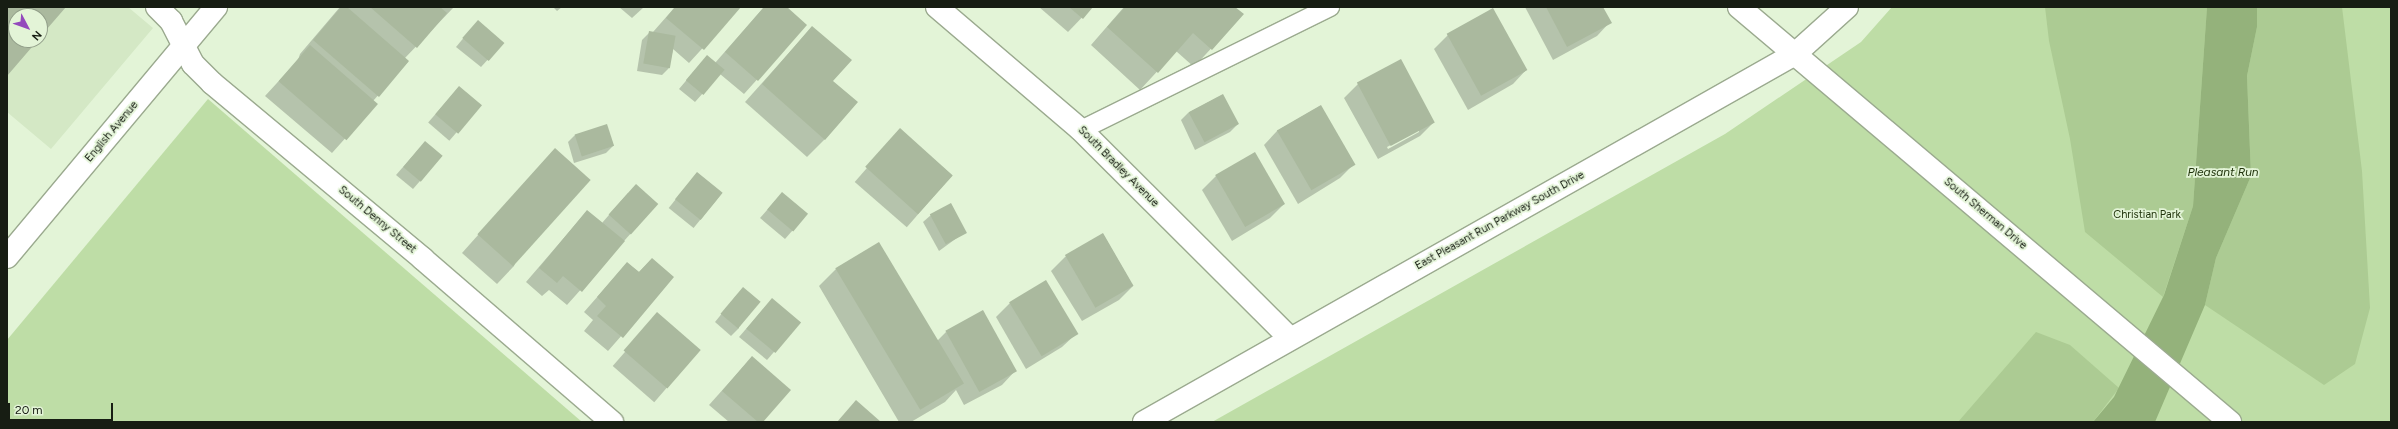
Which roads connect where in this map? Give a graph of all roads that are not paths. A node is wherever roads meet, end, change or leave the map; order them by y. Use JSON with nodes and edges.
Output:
{"nodes":[{"id":1,"x":157,"y":7,"type":"edge"},
{"id":2,"x":216,"y":7,"type":"edge"},
{"id":3,"x":937,"y":7,"type":"edge"},
{"id":4,"x":1330,"y":7,"type":"edge"},
{"id":5,"x":1739,"y":7,"type":"edge"},
{"id":6,"x":1847,"y":7,"type":"edge"},
{"id":7,"x":183,"y":47,"type":"junction"},
{"id":8,"x":1795,"y":54,"type":"junction"},
{"id":9,"x":1081,"y":130,"type":"junction"},
{"id":10,"x":7,"y":257,"type":"edge"},
{"id":11,"x":1290,"y":338,"type":"junction"},
{"id":12,"x":612,"y":422,"type":"edge"},
{"id":13,"x":1144,"y":422,"type":"edge"},
{"id":14,"x":2229,"y":422,"type":"edge"}],
"edges":[{"from":1,"to":7,"type":"street","name":"South Denny Street"},
{"from":2,"to":7,"type":"street","name":"English Avenue"},
{"from":3,"to":9,"type":"street","name":"South Bradley Avenue"},
{"from":4,"to":9,"type":"lane"},
{"from":5,"to":8,"type":"street","name":"South Sherman Drive"},
{"from":6,"to":8,"type":"street","name":"East Pleasant Run Parkway South Drive"},
{"from":7,"to":10,"type":"street","name":"English Avenue"},
{"from":7,"to":12,"type":"street","name":"South Denny Street"},
{"from":8,"to":11,"type":"street","name":"East Pleasant Run Parkway South Drive"},
{"from":8,"to":14,"type":"street","name":"South Sherman Drive"},
{"from":9,"to":11,"type":"street","name":"South Bradley Avenue"},
{"from":11,"to":13,"type":"street","name":"East Pleasant Run Parkway South Drive"}]}
